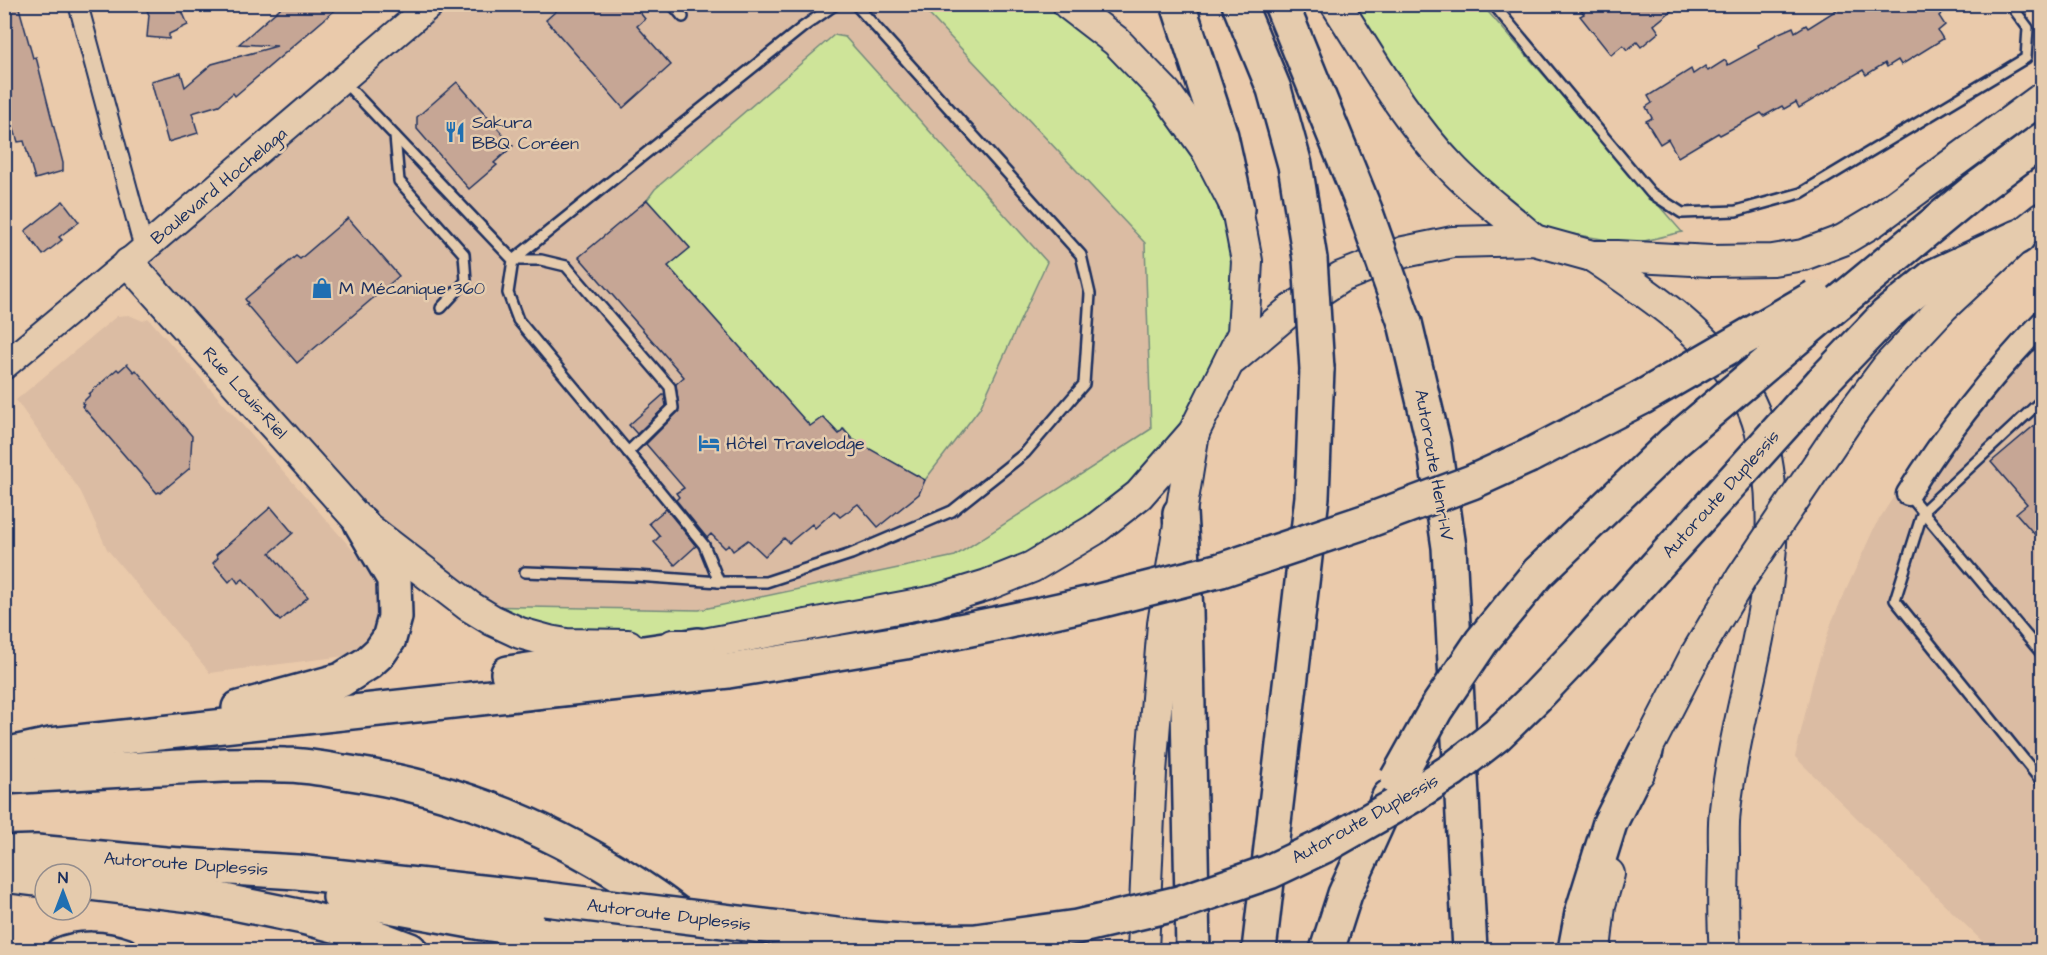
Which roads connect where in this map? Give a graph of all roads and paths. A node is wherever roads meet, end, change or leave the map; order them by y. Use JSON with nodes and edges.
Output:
{"nodes":[{"id":1,"x":78,"y":4,"type":"edge"},
{"id":2,"x":431,"y":4,"type":"edge"},
{"id":3,"x":672,"y":4,"type":"edge"},
{"id":4,"x":836,"y":4,"type":"edge"},
{"id":5,"x":855,"y":4,"type":"edge"},
{"id":6,"x":1068,"y":4,"type":"edge"},
{"id":7,"x":1178,"y":4,"type":"edge"},
{"id":8,"x":1239,"y":4,"type":"edge"},
{"id":9,"x":1281,"y":4,"type":"edge"},
{"id":10,"x":1336,"y":4,"type":"edge"},
{"id":11,"x":1493,"y":4,"type":"edge"},
{"id":12,"x":2010,"y":4,"type":"edge"},
{"id":13,"x":683,"y":17,"type":"dead end"},
{"id":14,"x":343,"y":80,"type":"junction"},
{"id":15,"x":2043,"y":98,"type":"edge"},
{"id":16,"x":395,"y":136,"type":"junction"},
{"id":17,"x":2043,"y":140,"type":"edge"},
{"id":18,"x":1237,"y":209,"type":"junction"},
{"id":19,"x":2030,"y":227,"type":"edge"},
{"id":20,"x":1534,"y":240,"type":"junction"},
{"id":21,"x":136,"y":256,"type":"junction"},
{"id":22,"x":1592,"y":256,"type":"junction"},
{"id":23,"x":513,"y":260,"type":"junction"},
{"id":24,"x":1819,"y":306,"type":"junction"},
{"id":25,"x":441,"y":308,"type":"dead end"},
{"id":26,"x":2043,"y":323,"type":"edge"},
{"id":27,"x":1227,"y":365,"type":"junction"},
{"id":28,"x":4,"y":366,"type":"edge"},
{"id":29,"x":2043,"y":400,"type":"edge"},
{"id":30,"x":1194,"y":432,"type":"junction"},
{"id":31,"x":628,"y":452,"type":"junction"},
{"id":32,"x":1908,"y":494,"type":"joint"},
{"id":33,"x":1923,"y":512,"type":"junction"},
{"id":34,"x":1180,"y":513,"type":"junction"},
{"id":35,"x":360,"y":523,"type":"junction"},
{"id":36,"x":525,"y":572,"type":"dead end"},
{"id":37,"x":719,"y":582,"type":"junction"},
{"id":38,"x":698,"y":645,"type":"junction"},
{"id":39,"x":2043,"y":654,"type":"edge"},
{"id":40,"x":205,"y":717,"type":"junction"},
{"id":41,"x":50,"y":745,"type":"junction"},
{"id":42,"x":1646,"y":751,"type":"junction"},
{"id":43,"x":4,"y":755,"type":"edge"},
{"id":44,"x":4,"y":777,"type":"edge"},
{"id":45,"x":2043,"y":782,"type":"edge"},
{"id":46,"x":4,"y":853,"type":"edge"},
{"id":47,"x":165,"y":864,"type":"junction"},
{"id":48,"x":4,"y":875,"type":"edge"},
{"id":49,"x":33,"y":879,"type":"edge"},
{"id":50,"x":93,"y":883,"type":"edge"},
{"id":51,"x":58,"y":951,"type":"edge"},
{"id":52,"x":126,"y":951,"type":"edge"},
{"id":53,"x":410,"y":951,"type":"edge"},
{"id":54,"x":692,"y":951,"type":"edge"},
{"id":55,"x":724,"y":951,"type":"edge"},
{"id":56,"x":1143,"y":951,"type":"edge"},
{"id":57,"x":1193,"y":951,"type":"edge"},
{"id":58,"x":1259,"y":951,"type":"edge"},
{"id":59,"x":1327,"y":951,"type":"edge"},
{"id":60,"x":1470,"y":951,"type":"edge"},
{"id":61,"x":1575,"y":951,"type":"edge"},
{"id":62,"x":1595,"y":951,"type":"edge"},
{"id":63,"x":1725,"y":951,"type":"edge"}],
"edges":[{"from":1,"to":21,"type":"street","name":"Rue Louis-Riel"},
{"from":2,"to":14,"type":"main road","name":"Boulevard Hochelaga"},
{"from":3,"to":13,"type":"lane"},
{"from":4,"to":23,"type":"lane"},
{"from":5,"to":37,"type":"lane"},
{"from":6,"to":18,"type":"highway"},
{"from":7,"to":18,"type":"highway"},
{"from":8,"to":58,"type":"highway","bridge":true},
{"from":9,"to":60,"type":"highway","name":"Autoroute Henri-IV","bridge":true},
{"from":10,"to":20,"type":"highway"},
{"from":11,"to":12,"type":"lane"},
{"from":14,"to":16,"type":"lane"},
{"from":14,"to":21,"type":"main road","name":"Boulevard Hochelaga"},
{"from":15,"to":22,"type":"highway"},
{"from":16,"to":23,"type":"lane"},
{"from":16,"to":25,"type":"lane"},
{"from":17,"to":24,"type":"highway"},
{"from":18,"to":27,"type":"highway"},
{"from":19,"to":42,"type":"highway","bridge":true},
{"from":19,"to":47,"type":"highway","name":"Autoroute Duplessis","bridge":true},
{"from":20,"to":22,"type":"highway"},
{"from":20,"to":27,"type":"highway"},
{"from":21,"to":28,"type":"main road","name":"Boulevard Hochelaga"},
{"from":21,"to":35,"type":"highway","name":"Rue Louis-Riel"},
{"from":22,"to":63,"type":"highway"},
{"from":23,"to":31,"type":"lane"},
{"from":23,"to":31,"type":"lane"},
{"from":24,"to":41,"type":"highway","bridge":true},
{"from":24,"to":59,"type":"highway","bridge":true},
{"from":26,"to":32,"type":"street"},
{"from":27,"to":30,"type":"highway"},
{"from":29,"to":33,"type":"lane"},
{"from":30,"to":34,"type":"highway"},
{"from":30,"to":38,"type":"highway","name":"Rue Louis-Riel"},
{"from":31,"to":37,"type":"lane"},
{"from":32,"to":33,"type":"lane"},
{"from":33,"to":39,"type":"lane"},
{"from":33,"to":45,"type":"lane"},
{"from":34,"to":56,"type":"highway"},
{"from":34,"to":57,"type":"highway"},
{"from":35,"to":38,"type":"highway","name":"Rue Louis-Riel"},
{"from":35,"to":40,"type":"highway"},
{"from":36,"to":37,"type":"lane"},
{"from":38,"to":40,"type":"highway"},
{"from":40,"to":41,"type":"highway"},
{"from":41,"to":43,"type":"highway"},
{"from":42,"to":61,"type":"highway"},
{"from":42,"to":62,"type":"highway"},
{"from":44,"to":55,"type":"highway"},
{"from":46,"to":47,"type":"highway","name":"Autoroute Duplessis"},
{"from":47,"to":54,"type":"highway"},
{"from":48,"to":49,"type":"highway"},
{"from":50,"to":53,"type":"highway"},
{"from":51,"to":52,"type":"street"}]}
